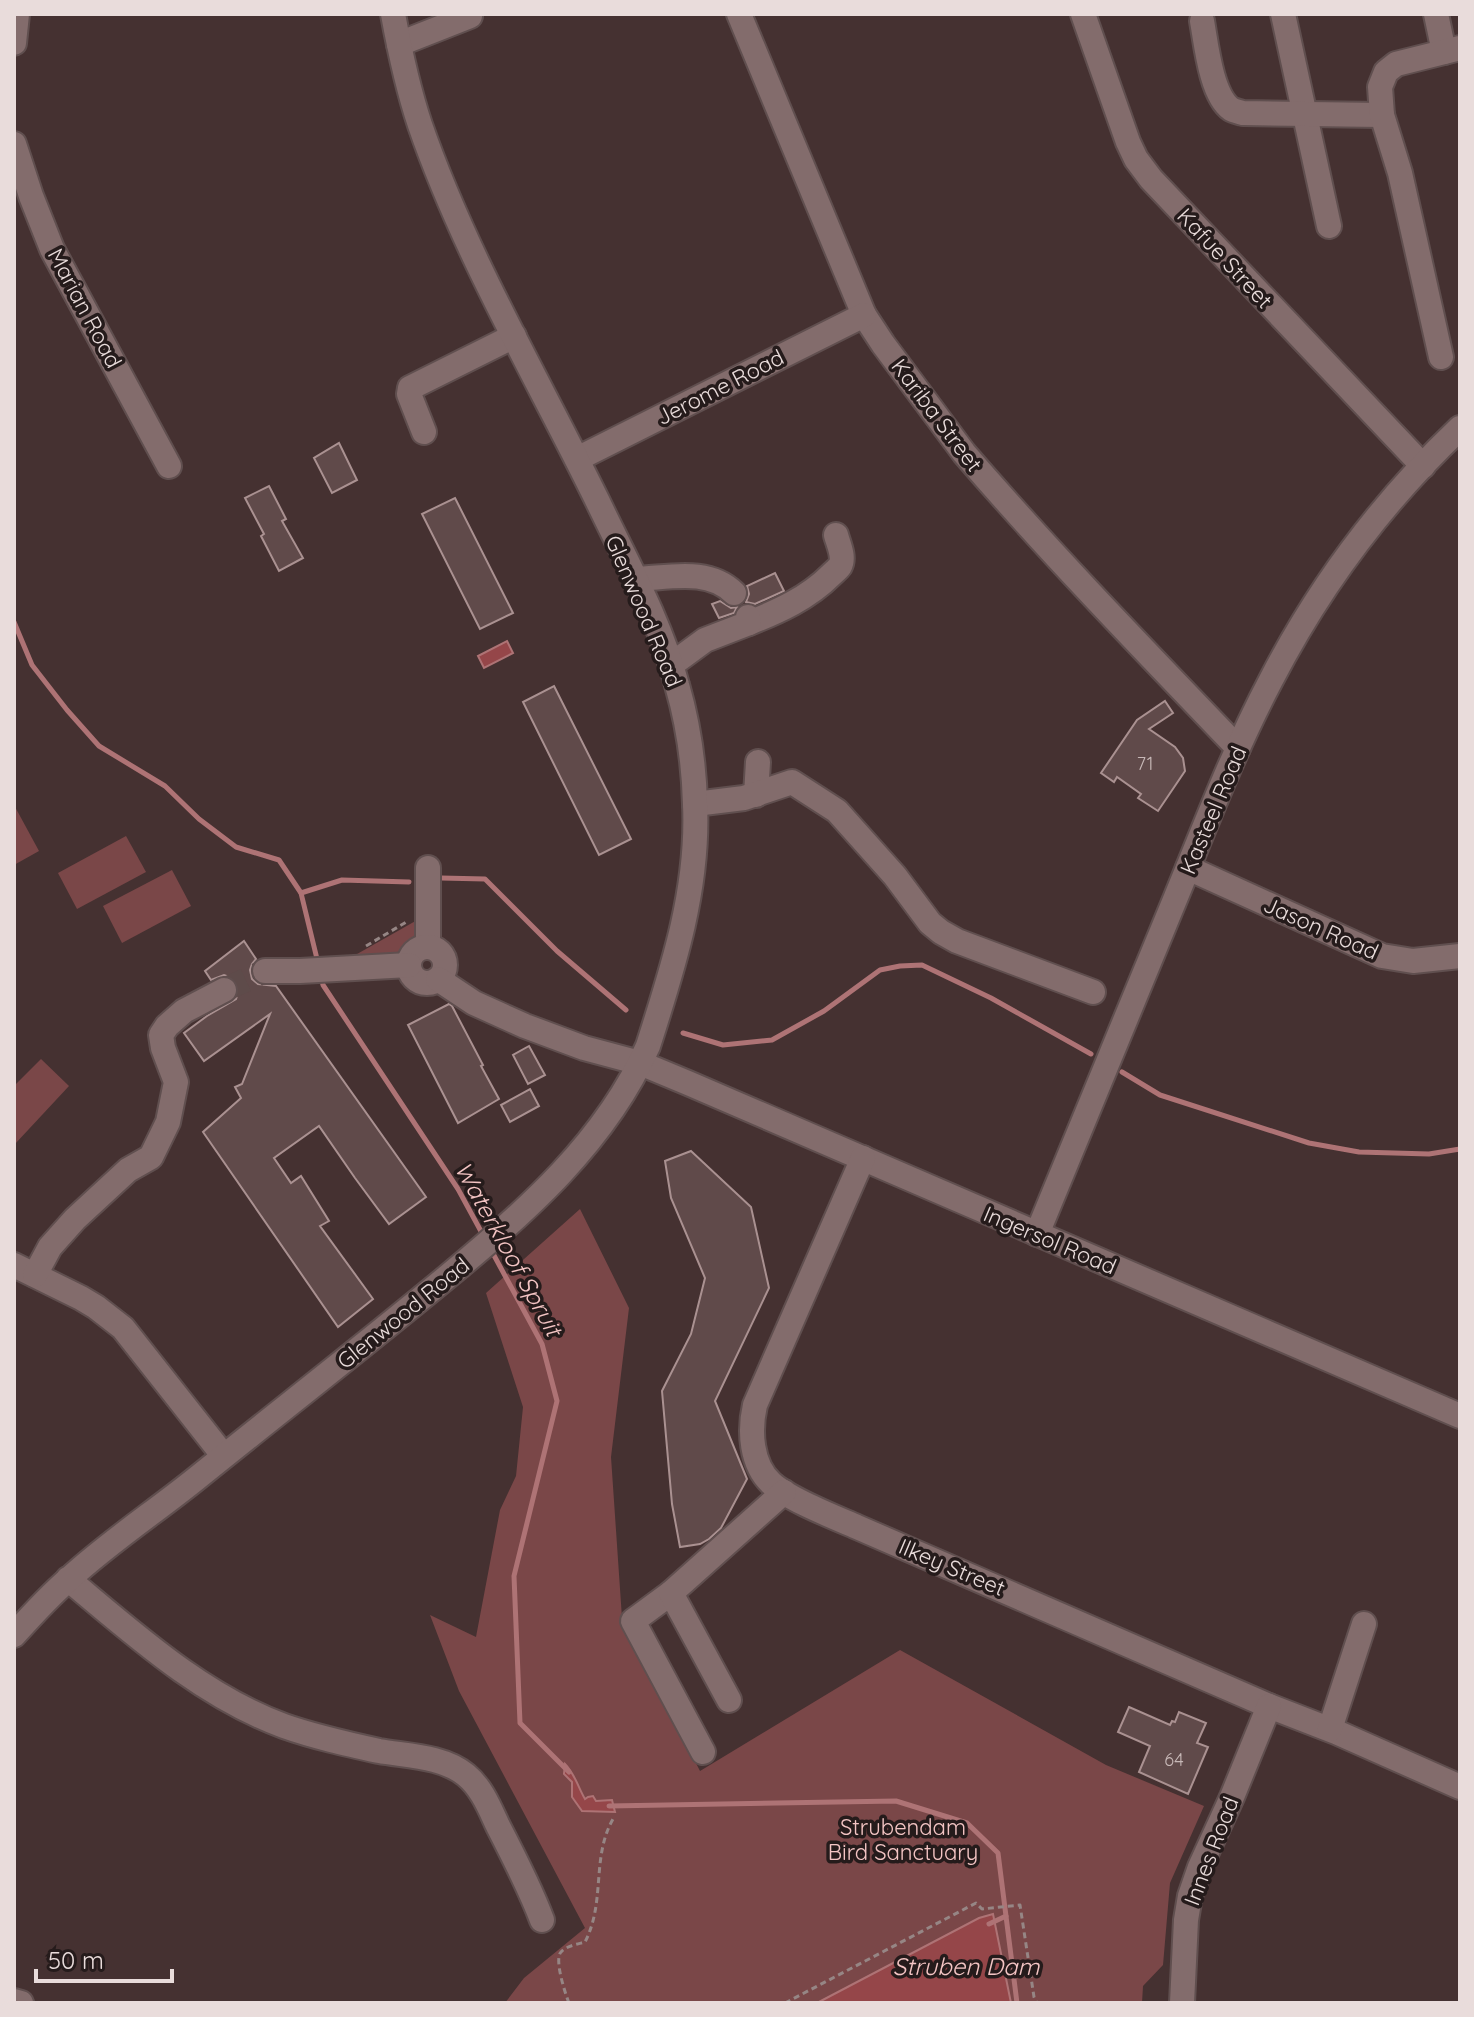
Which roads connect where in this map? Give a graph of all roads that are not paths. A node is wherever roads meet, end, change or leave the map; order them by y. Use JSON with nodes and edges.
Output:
{"nodes":[{"id":1,"x":17,"y":14,"type":"edge"},
{"id":2,"x":393,"y":14,"type":"edge"},
{"id":3,"x":739,"y":14,"type":"edge"},
{"id":4,"x":1083,"y":14,"type":"edge"},
{"id":5,"x":1283,"y":14,"type":"edge"},
{"id":6,"x":1436,"y":14,"type":"edge"},
{"id":7,"x":470,"y":16,"type":"dead end"},
{"id":8,"x":1202,"y":21,"type":"dead end"},
{"id":9,"x":14,"y":43,"type":"edge"},
{"id":10,"x":399,"y":44,"type":"junction"},
{"id":11,"x":1452,"y":50,"type":"edge"},
{"id":12,"x":1305,"y":114,"type":"junction"},
{"id":13,"x":1382,"y":115,"type":"junction"},
{"id":14,"x":14,"y":144,"type":"edge"},
{"id":15,"x":1329,"y":226,"type":"dead end"},
{"id":16,"x":864,"y":315,"type":"junction"},
{"id":17,"x":514,"y":336,"type":"junction"},
{"id":18,"x":1441,"y":357,"type":"dead end"},
{"id":19,"x":1460,"y":428,"type":"edge"},
{"id":20,"x":424,"y":432,"type":"dead end"},
{"id":21,"x":577,"y":459,"type":"junction"},
{"id":22,"x":169,"y":466,"type":"dead end"},
{"id":23,"x":1423,"y":466,"type":"junction"},
{"id":24,"x":836,"y":535,"type":"dead end"},
{"id":25,"x":635,"y":579,"type":"junction"},
{"id":26,"x":734,"y":593,"type":"dead end"},
{"id":27,"x":671,"y":665,"type":"junction"},
{"id":28,"x":1238,"y":748,"type":"junction"},
{"id":29,"x":758,"y":762,"type":"dead end"},
{"id":30,"x":756,"y":795,"type":"junction"},
{"id":31,"x":695,"y":804,"type":"junction"},
{"id":32,"x":428,"y":868,"type":"dead end"},
{"id":33,"x":1188,"y":868,"type":"junction"},
{"id":34,"x":428,"y":947,"type":"junction"},
{"id":35,"x":1460,"y":956,"type":"edge"},
{"id":36,"x":409,"y":965,"type":"junction"},
{"id":37,"x":265,"y":971,"type":"tunnel mouth"},
{"id":38,"x":438,"y":979,"type":"junction"},
{"id":39,"x":224,"y":990,"type":"tunnel mouth"},
{"id":40,"x":1093,"y":992,"type":"dead end"},
{"id":41,"x":640,"y":1063,"type":"junction"},
{"id":42,"x":863,"y":1158,"type":"junction"},
{"id":43,"x":1037,"y":1234,"type":"junction"},
{"id":44,"x":24,"y":1270,"type":"edge"},
{"id":45,"x":1460,"y":1416,"type":"edge"},
{"id":46,"x":223,"y":1455,"type":"junction"},
{"id":47,"x":784,"y":1492,"type":"junction"},
{"id":48,"x":68,"y":1579,"type":"junction"},
{"id":49,"x":671,"y":1593,"type":"junction"},
{"id":50,"x":1364,"y":1624,"type":"dead end"},
{"id":51,"x":14,"y":1635,"type":"edge"},
{"id":52,"x":729,"y":1700,"type":"dead end"},
{"id":53,"x":1269,"y":1706,"type":"junction"},
{"id":54,"x":1330,"y":1729,"type":"junction"},
{"id":55,"x":703,"y":1752,"type":"dead end"},
{"id":56,"x":1460,"y":1787,"type":"edge"},
{"id":57,"x":542,"y":1920,"type":"dead end"},
{"id":58,"x":14,"y":2001,"type":"edge"},
{"id":59,"x":21,"y":2003,"type":"edge"},
{"id":60,"x":1182,"y":2003,"type":"edge"}],
"edges":[{"from":1,"to":9,"type":"street"},
{"from":2,"to":10,"type":"street","name":"Glenwood Road"},
{"from":3,"to":16,"type":"street","name":"Kariba Street"},
{"from":4,"to":23,"type":"street","name":"Kafue Street"},
{"from":5,"to":12,"type":"street"},
{"from":6,"to":11,"type":"street"},
{"from":7,"to":10,"type":"street"},
{"from":8,"to":12,"type":"street"},
{"from":10,"to":17,"type":"street","name":"Glenwood Road"},
{"from":11,"to":13,"type":"street"},
{"from":12,"to":13,"type":"street"},
{"from":12,"to":15,"type":"street"},
{"from":13,"to":18,"type":"street"},
{"from":14,"to":22,"type":"street","name":"Marian Road"},
{"from":16,"to":21,"type":"street","name":"Jerome Road"},
{"from":16,"to":28,"type":"street","name":"Kariba Street"},
{"from":17,"to":20,"type":"street"},
{"from":17,"to":21,"type":"street","name":"Glenwood Road"},
{"from":19,"to":23,"type":"street","name":"Kasteel Road"},
{"from":21,"to":25,"type":"street","name":"Glenwood Road"},
{"from":23,"to":28,"type":"street","name":"Kasteel Road"},
{"from":24,"to":27,"type":"street"},
{"from":25,"to":26,"type":"street"},
{"from":25,"to":27,"type":"street","name":"Glenwood Road"},
{"from":27,"to":31,"type":"street","name":"Glenwood Road"},
{"from":28,"to":33,"type":"street","name":"Kasteel Road"},
{"from":29,"to":30,"type":"street"},
{"from":30,"to":31,"type":"street"},
{"from":30,"to":40,"type":"street"},
{"from":31,"to":41,"type":"street","name":"Glenwood Road"},
{"from":32,"to":34,"type":"street"},
{"from":33,"to":35,"type":"street","name":"Jason Road"},
{"from":33,"to":43,"type":"street","name":"Kasteel Road"},
{"from":34,"to":36,"type":"street"},
{"from":34,"to":38,"type":"street"},
{"from":36,"to":37,"type":"street"},
{"from":36,"to":38,"type":"street"},
{"from":38,"to":41,"type":"street","name":"Ingersol Road"},
{"from":39,"to":44,"type":"street"},
{"from":41,"to":42,"type":"street","name":"Ingersol Road"},
{"from":41,"to":46,"type":"street","name":"Glenwood Road"},
{"from":42,"to":43,"type":"street","name":"Ingersol Road"},
{"from":42,"to":47,"type":"street","name":"Ilkey Street"},
{"from":43,"to":45,"type":"street","name":"Ingersol Road"},
{"from":44,"to":46,"type":"street"},
{"from":46,"to":48,"type":"street","name":"Glenwood Road"},
{"from":47,"to":49,"type":"street"},
{"from":47,"to":53,"type":"street","name":"Ilkey Street"},
{"from":48,"to":51,"type":"street","name":"Glenwood Road"},
{"from":48,"to":57,"type":"street"},
{"from":49,"to":52,"type":"street"},
{"from":49,"to":55,"type":"street"},
{"from":50,"to":54,"type":"street"},
{"from":53,"to":54,"type":"street","name":"Ilkey Street"},
{"from":53,"to":60,"type":"street","name":"Innes Road"},
{"from":54,"to":56,"type":"street","name":"Ilkey Street"},
{"from":58,"to":59,"type":"street"}]}
